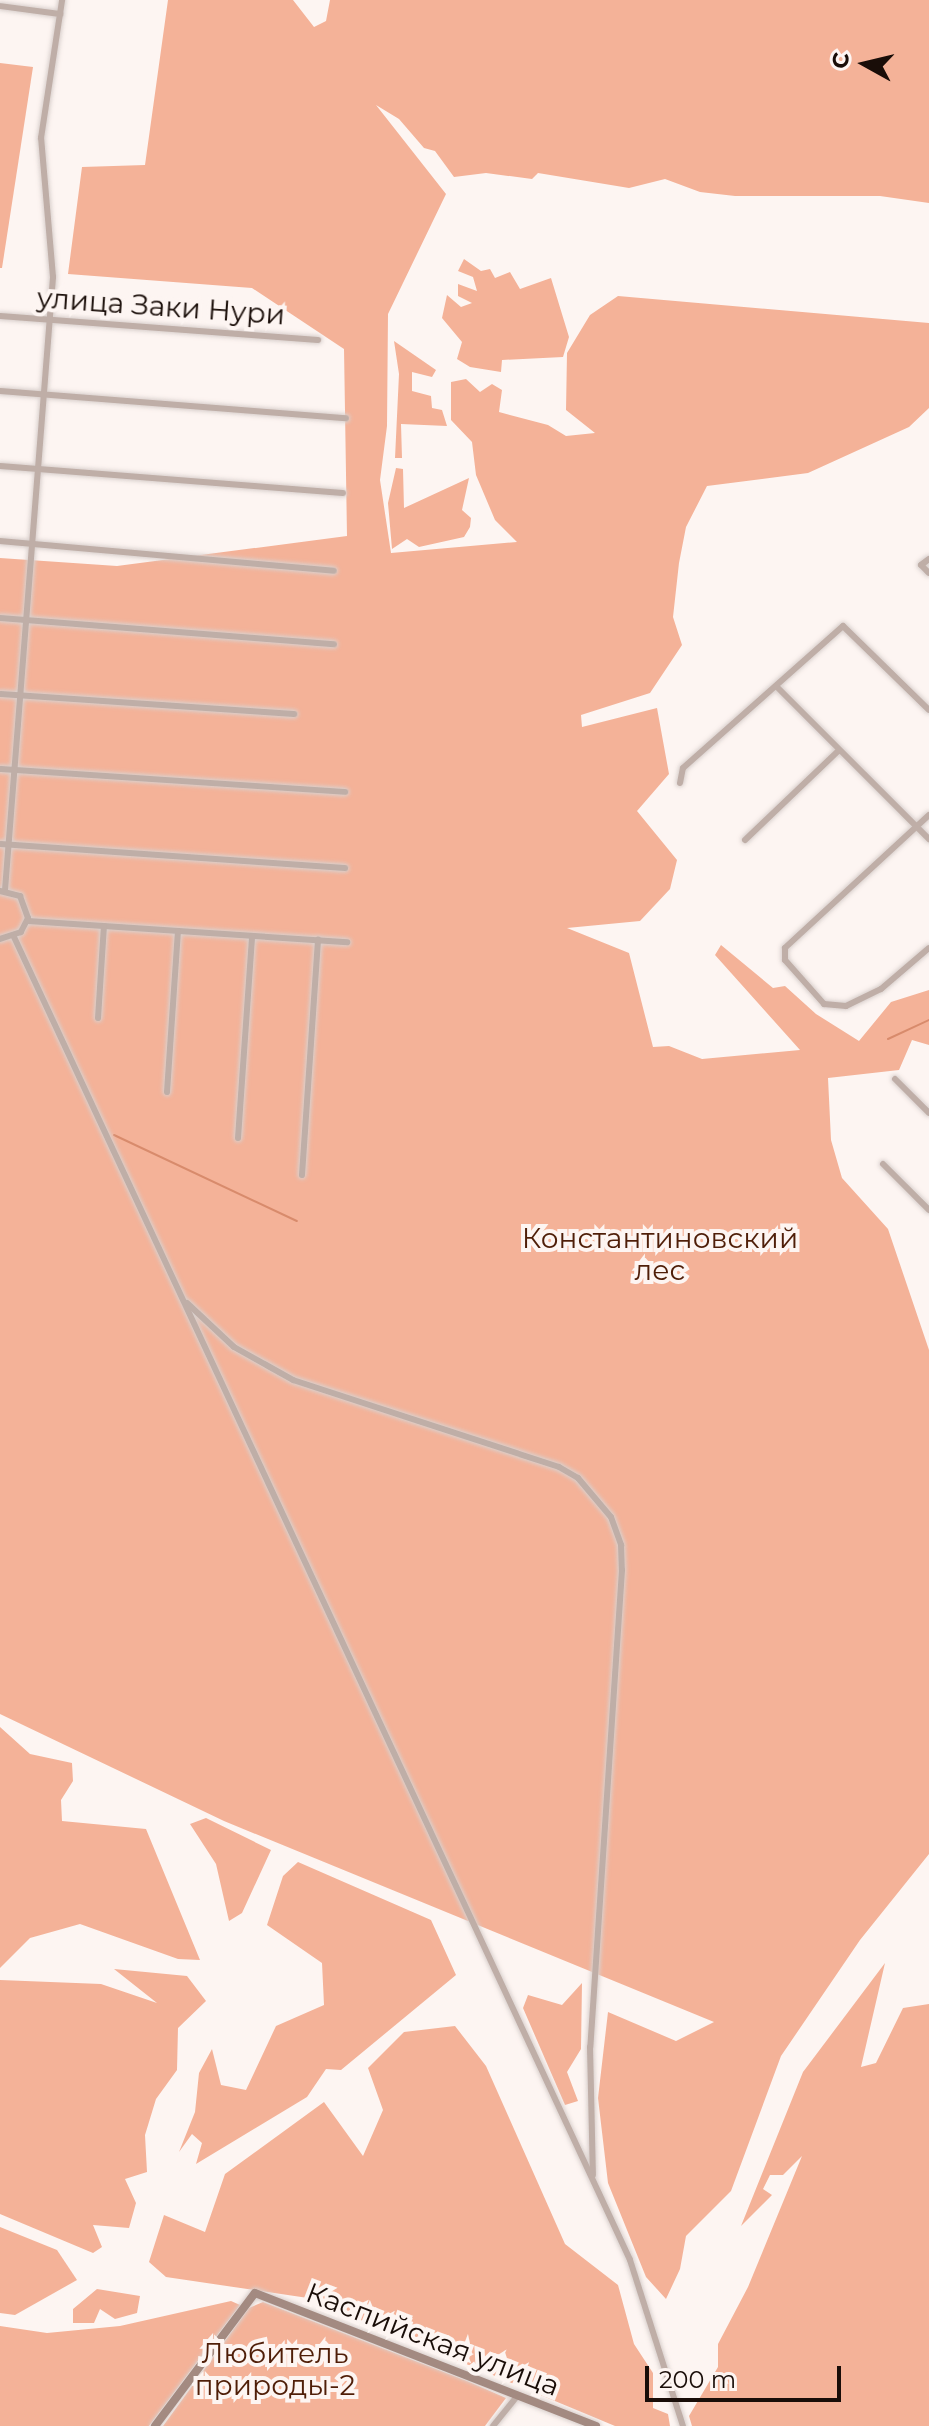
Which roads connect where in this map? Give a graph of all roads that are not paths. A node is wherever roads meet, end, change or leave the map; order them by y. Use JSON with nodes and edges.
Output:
{"nodes":[{"id":1,"x":62,"y":0,"type":"edge"},
{"id":2,"x":0,"y":6,"type":"edge"},
{"id":3,"x":60,"y":14,"type":"junction"},
{"id":4,"x":0,"y":316,"type":"edge"},
{"id":5,"x":50,"y":320,"type":"junction"},
{"id":6,"x":318,"y":340,"type":"dead end"},
{"id":7,"x":0,"y":391,"type":"edge"},
{"id":8,"x":45,"y":394,"type":"junction"},
{"id":9,"x":346,"y":418,"type":"dead end"},
{"id":10,"x":0,"y":466,"type":"edge"},
{"id":11,"x":39,"y":469,"type":"junction"},
{"id":12,"x":343,"y":493,"type":"dead end"},
{"id":13,"x":0,"y":541,"type":"edge"},
{"id":14,"x":33,"y":543,"type":"junction"},
{"id":15,"x":929,"y":559,"type":"edge"},
{"id":16,"x":334,"y":571,"type":"dead end"},
{"id":17,"x":929,"y":573,"type":"edge"},
{"id":18,"x":0,"y":618,"type":"edge"},
{"id":19,"x":27,"y":620,"type":"junction"},
{"id":20,"x":334,"y":644,"type":"dead end"},
{"id":21,"x":778,"y":688,"type":"junction"},
{"id":22,"x":0,"y":694,"type":"edge"},
{"id":23,"x":21,"y":696,"type":"junction"},
{"id":24,"x":929,"y":710,"type":"edge"},
{"id":25,"x":294,"y":714,"type":"dead end"},
{"id":26,"x":838,"y":751,"type":"junction"},
{"id":27,"x":0,"y":769,"type":"edge"},
{"id":28,"x":15,"y":770,"type":"junction"},
{"id":29,"x":680,"y":783,"type":"dead end"},
{"id":30,"x":345,"y":792,"type":"dead end"},
{"id":31,"x":929,"y":815,"type":"edge"},
{"id":32,"x":917,"y":825,"type":"junction"},
{"id":33,"x":929,"y":839,"type":"edge"},
{"id":34,"x":745,"y":840,"type":"dead end"},
{"id":35,"x":0,"y":844,"type":"edge"},
{"id":36,"x":9,"y":844,"type":"junction"},
{"id":37,"x":345,"y":868,"type":"dead end"},
{"id":38,"x":3,"y":890,"type":"edge"},
{"id":39,"x":28,"y":921,"type":"junction"},
{"id":40,"x":104,"y":926,"type":"junction"},
{"id":41,"x":178,"y":931,"type":"junction"},
{"id":42,"x":252,"y":936,"type":"junction"},
{"id":43,"x":14,"y":937,"type":"junction"},
{"id":44,"x":0,"y":939,"type":"edge"},
{"id":45,"x":318,"y":940,"type":"junction"},
{"id":46,"x":347,"y":942,"type":"dead end"},
{"id":47,"x":929,"y":948,"type":"edge"},
{"id":48,"x":98,"y":1018,"type":"dead end"},
{"id":49,"x":895,"y":1079,"type":"dead end"},
{"id":50,"x":167,"y":1092,"type":"dead end"},
{"id":51,"x":929,"y":1113,"type":"edge"},
{"id":52,"x":238,"y":1138,"type":"dead end"},
{"id":53,"x":883,"y":1164,"type":"dead end"},
{"id":54,"x":302,"y":1175,"type":"dead end"},
{"id":55,"x":929,"y":1210,"type":"edge"},
{"id":56,"x":185,"y":1301,"type":"junction"},
{"id":57,"x":594,"y":2182,"type":"junction"},
{"id":58,"x":517,"y":2396,"type":"junction"},
{"id":59,"x":155,"y":2426,"type":"edge"},
{"id":60,"x":493,"y":2426,"type":"edge"},
{"id":61,"x":595,"y":2426,"type":"edge"},
{"id":62,"x":683,"y":2426,"type":"edge"}],
"edges":[{"from":1,"to":3,"type":"street"},
{"from":2,"to":3,"type":"street"},
{"from":3,"to":5,"type":"street"},
{"from":4,"to":5,"type":"street","name":"улица Заки Нури"},
{"from":5,"to":6,"type":"street","name":"улица Заки Нури"},
{"from":5,"to":8,"type":"street"},
{"from":7,"to":8,"type":"street"},
{"from":8,"to":9,"type":"street"},
{"from":8,"to":11,"type":"street"},
{"from":10,"to":11,"type":"street"},
{"from":11,"to":12,"type":"street"},
{"from":11,"to":14,"type":"street"},
{"from":13,"to":14,"type":"street"},
{"from":14,"to":16,"type":"street"},
{"from":14,"to":19,"type":"street"},
{"from":15,"to":17,"type":"street"},
{"from":18,"to":19,"type":"street"},
{"from":19,"to":20,"type":"street"},
{"from":19,"to":23,"type":"street"},
{"from":21,"to":24,"type":"street"},
{"from":21,"to":26,"type":"street"},
{"from":21,"to":29,"type":"street"},
{"from":22,"to":23,"type":"street"},
{"from":23,"to":25,"type":"street"},
{"from":23,"to":28,"type":"street"},
{"from":26,"to":32,"type":"street"},
{"from":26,"to":34,"type":"street"},
{"from":27,"to":28,"type":"street"},
{"from":28,"to":30,"type":"street"},
{"from":28,"to":36,"type":"street"},
{"from":31,"to":32,"type":"street"},
{"from":32,"to":33,"type":"street"},
{"from":32,"to":47,"type":"street"},
{"from":35,"to":36,"type":"street"},
{"from":36,"to":37,"type":"street"},
{"from":36,"to":38,"type":"street"},
{"from":38,"to":39,"type":"street"},
{"from":39,"to":40,"type":"street"},
{"from":39,"to":43,"type":"street"},
{"from":40,"to":41,"type":"street"},
{"from":40,"to":48,"type":"street"},
{"from":41,"to":42,"type":"street"},
{"from":41,"to":50,"type":"street"},
{"from":42,"to":45,"type":"street"},
{"from":42,"to":52,"type":"street"},
{"from":43,"to":44,"type":"street"},
{"from":43,"to":56,"type":"street"},
{"from":45,"to":46,"type":"street"},
{"from":45,"to":54,"type":"street"},
{"from":49,"to":51,"type":"street"},
{"from":53,"to":55,"type":"street"},
{"from":56,"to":57,"type":"street"},
{"from":56,"to":57,"type":"street"},
{"from":57,"to":62,"type":"street"},
{"from":58,"to":59,"type":"street","name":"Каспийская улица"},
{"from":58,"to":60,"type":"street"},
{"from":58,"to":61,"type":"street","name":"Каспийская улица"}]}
